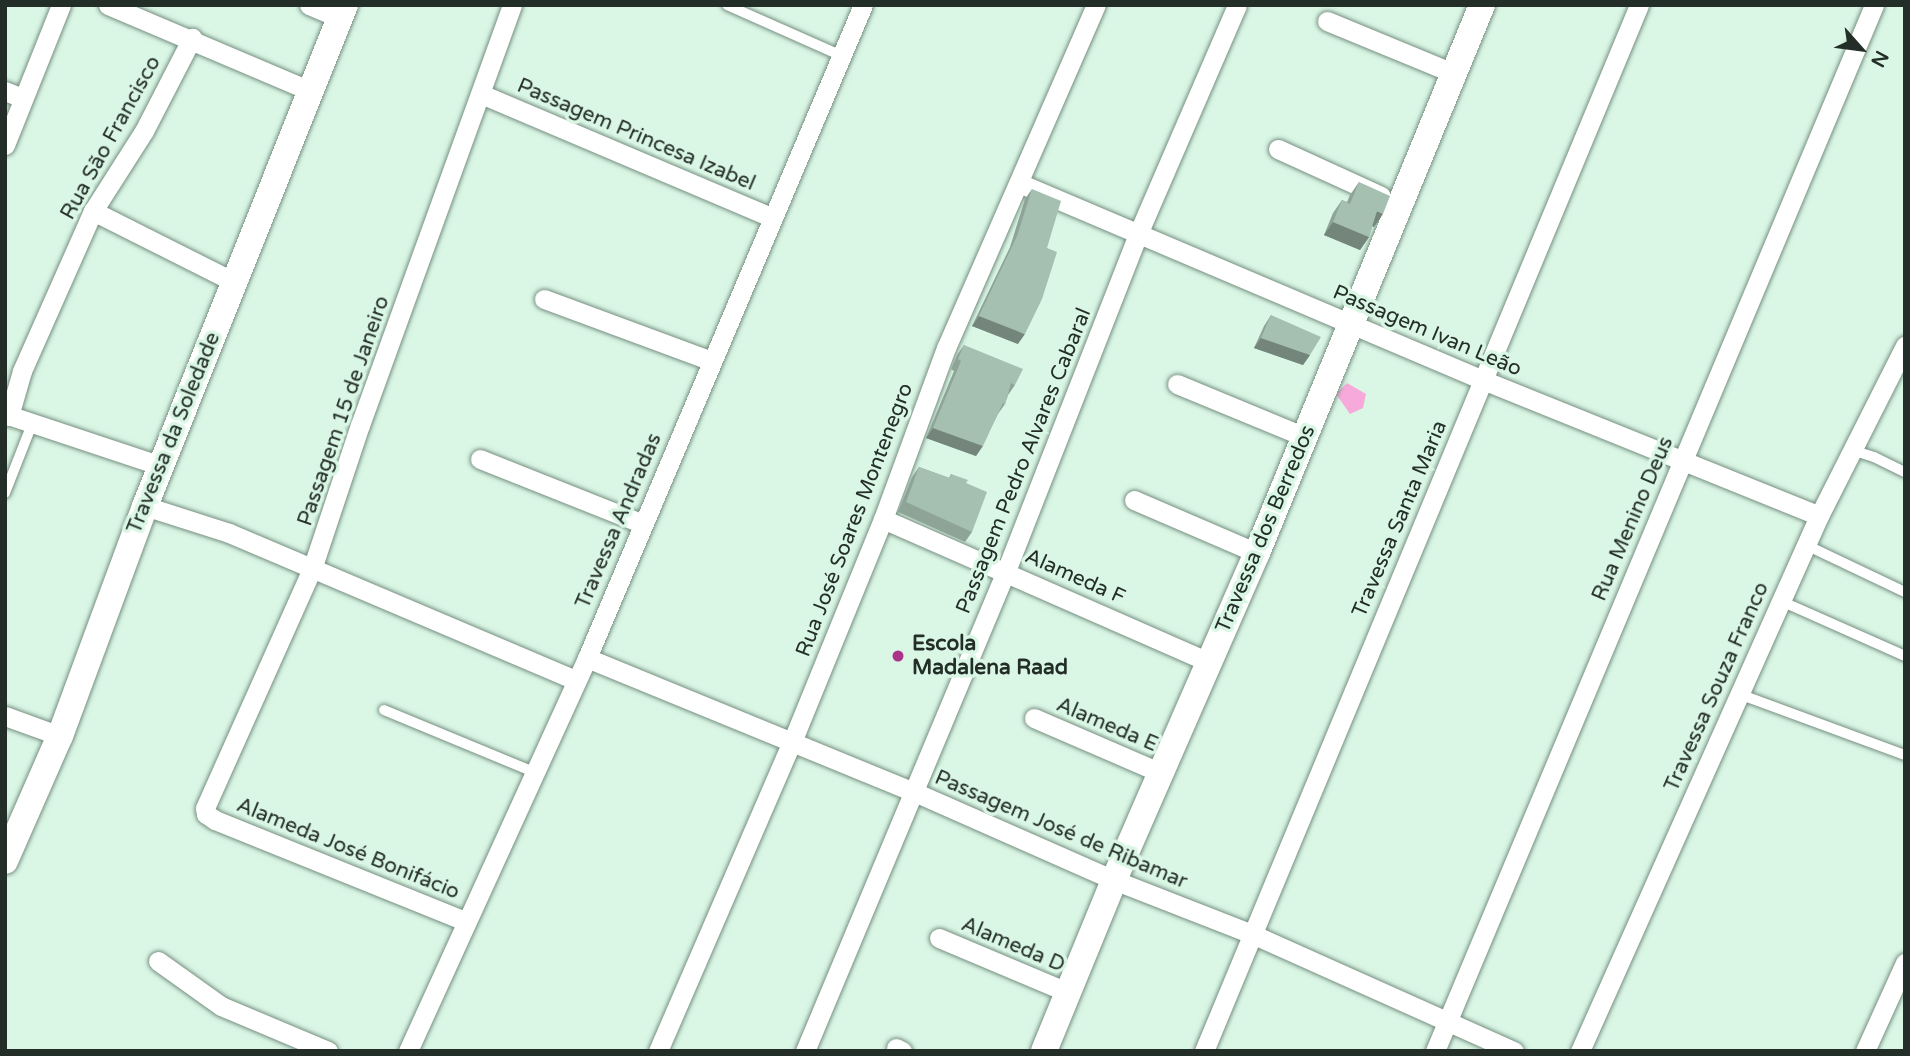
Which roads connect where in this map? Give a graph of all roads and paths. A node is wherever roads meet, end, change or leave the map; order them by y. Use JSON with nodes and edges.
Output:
{"nodes":[{"id":1,"x":61,"y":5,"type":"edge"},
{"id":2,"x":108,"y":5,"type":"edge"},
{"id":3,"x":309,"y":5,"type":"edge"},
{"id":4,"x":512,"y":5,"type":"edge"},
{"id":5,"x":727,"y":5,"type":"edge"},
{"id":6,"x":863,"y":5,"type":"edge"},
{"id":7,"x":1096,"y":5,"type":"edge"},
{"id":8,"x":1237,"y":5,"type":"edge"},
{"id":9,"x":1482,"y":5,"type":"edge"},
{"id":10,"x":1639,"y":5,"type":"edge"},
{"id":11,"x":1874,"y":5,"type":"edge"},
{"id":12,"x":343,"y":12,"type":"edge"},
{"id":13,"x":1327,"y":20,"type":"dead end"},
{"id":14,"x":192,"y":38,"type":"junction"},
{"id":15,"x":842,"y":56,"type":"junction"},
{"id":16,"x":1453,"y":73,"type":"junction"},
{"id":17,"x":311,"y":91,"type":"junction"},
{"id":18,"x":481,"y":94,"type":"junction"},
{"id":19,"x":14,"y":95,"type":"edge"},
{"id":20,"x":5,"y":145,"type":"edge"},
{"id":21,"x":1278,"y":149,"type":"dead end"},
{"id":22,"x":1020,"y":183,"type":"junction"},
{"id":23,"x":1401,"y":205,"type":"junction"},
{"id":24,"x":93,"y":211,"type":"junction"},
{"id":25,"x":773,"y":218,"type":"junction"},
{"id":26,"x":1138,"y":234,"type":"junction"},
{"id":27,"x":234,"y":282,"type":"junction"},
{"id":28,"x":544,"y":299,"type":"dead end"},
{"id":29,"x":1351,"y":324,"type":"junction"},
{"id":30,"x":1905,"y":345,"type":"edge"},
{"id":31,"x":712,"y":361,"type":"junction"},
{"id":32,"x":1483,"y":380,"type":"junction"},
{"id":33,"x":1177,"y":384,"type":"dead end"},
{"id":34,"x":7,"y":415,"type":"edge"},
{"id":35,"x":32,"y":424,"type":"junction"},
{"id":36,"x":1305,"y":437,"type":"junction"},
{"id":37,"x":1852,"y":450,"type":"junction"},
{"id":38,"x":480,"y":460,"type":"dead end"},
{"id":39,"x":1682,"y":460,"type":"junction"},
{"id":40,"x":161,"y":466,"type":"junction"},
{"id":41,"x":1905,"y":472,"type":"edge"},
{"id":42,"x":5,"y":493,"type":"edge"},
{"id":43,"x":1134,"y":500,"type":"dead end"},
{"id":44,"x":145,"y":506,"type":"junction"},
{"id":45,"x":1819,"y":516,"type":"junction"},
{"id":46,"x":883,"y":519,"type":"junction"},
{"id":47,"x":643,"y":524,"type":"junction"},
{"id":48,"x":1806,"y":545,"type":"junction"},
{"id":49,"x":1257,"y":553,"type":"junction"},
{"id":50,"x":313,"y":569,"type":"junction"},
{"id":51,"x":1006,"y":571,"type":"junction"},
{"id":52,"x":1905,"y":592,"type":"edge"},
{"id":53,"x":1781,"y":601,"type":"junction"},
{"id":54,"x":1905,"y":656,"type":"edge"},
{"id":55,"x":587,"y":658,"type":"junction"},
{"id":56,"x":1209,"y":662,"type":"junction"},
{"id":57,"x":576,"y":680,"type":"junction"},
{"id":58,"x":1739,"y":694,"type":"junction"},
{"id":59,"x":384,"y":710,"type":"dead end"},
{"id":60,"x":5,"y":716,"type":"edge"},
{"id":61,"x":1034,"y":718,"type":"dead end"},
{"id":62,"x":60,"y":736,"type":"junction"},
{"id":63,"x":792,"y":742,"type":"junction"},
{"id":64,"x":1905,"y":755,"type":"edge"},
{"id":65,"x":534,"y":772,"type":"junction"},
{"id":66,"x":1161,"y":773,"type":"junction"},
{"id":67,"x":912,"y":791,"type":"junction"},
{"id":68,"x":215,"y":820,"type":"joint"},
{"id":69,"x":5,"y":861,"type":"edge"},
{"id":70,"x":1114,"y":880,"type":"junction"},
{"id":71,"x":465,"y":921,"type":"junction"},
{"id":72,"x":1252,"y":934,"type":"junction"},
{"id":73,"x":939,"y":938,"type":"dead end"},
{"id":74,"x":158,"y":961,"type":"dead end"},
{"id":75,"x":1905,"y":963,"type":"edge"},
{"id":76,"x":1069,"y":993,"type":"junction"},
{"id":77,"x":1448,"y":1020,"type":"junction"},
{"id":78,"x":328,"y":1051,"type":"edge"},
{"id":79,"x":408,"y":1051,"type":"edge"},
{"id":80,"x":658,"y":1051,"type":"edge"},
{"id":81,"x":805,"y":1051,"type":"edge"},
{"id":82,"x":1045,"y":1051,"type":"edge"},
{"id":83,"x":1204,"y":1051,"type":"edge"},
{"id":84,"x":1435,"y":1051,"type":"edge"},
{"id":85,"x":1514,"y":1051,"type":"edge"},
{"id":86,"x":1580,"y":1051,"type":"edge"},
{"id":87,"x":1865,"y":1051,"type":"edge"}],
"edges":[{"from":1,"to":19,"type":"street"},
{"from":2,"to":14,"type":"street"},
{"from":3,"to":12,"type":"street"},
{"from":4,"to":18,"type":"street","name":"Passagem 15 de Janeiro"},
{"from":5,"to":15,"type":"lane"},
{"from":6,"to":15,"type":"street","name":"Travessa Andradas"},
{"from":7,"to":22,"type":"street","name":"Rua José Soares Montenegro"},
{"from":8,"to":26,"type":"street","name":"Passagem Pedro Alvares Cabaral"},
{"from":9,"to":16,"type":"street","name":"Travessa dos Berredos"},
{"from":10,"to":32,"type":"street","name":"Travessa Santa Maria"},
{"from":11,"to":39,"type":"street","name":"Rua Menino Deus"},
{"from":12,"to":17,"type":"street","name":"Travessa da Soledade"},
{"from":13,"to":16,"type":"street"},
{"from":14,"to":17,"type":"street"},
{"from":14,"to":24,"type":"street","name":"Rua São Francisco"},
{"from":15,"to":25,"type":"street","name":"Travessa Andradas"},
{"from":16,"to":23,"type":"street","name":"Travessa dos Berredos"},
{"from":17,"to":27,"type":"street","name":"Travessa da Soledade"},
{"from":18,"to":25,"type":"street","name":"Passagem Princesa Izabel"},
{"from":18,"to":50,"type":"street","name":"Passagem 15 de Janeiro"},
{"from":19,"to":20,"type":"street"},
{"from":21,"to":23,"type":"street"},
{"from":22,"to":26,"type":"street","name":"Passagem Ivan Leão"},
{"from":22,"to":46,"type":"street","name":"Rua José Soares Montenegro"},
{"from":23,"to":29,"type":"street","name":"Travessa dos Berredos"},
{"from":24,"to":27,"type":"street"},
{"from":24,"to":34,"type":"street","name":"Rua São Francisco"},
{"from":25,"to":31,"type":"street","name":"Travessa Andradas"},
{"from":26,"to":29,"type":"street","name":"Passagem Ivan Leão"},
{"from":26,"to":51,"type":"street","name":"Passagem Pedro Alvares Cabaral"},
{"from":27,"to":40,"type":"street","name":"Travessa da Soledade"},
{"from":28,"to":31,"type":"street"},
{"from":29,"to":32,"type":"street","name":"Passagem Ivan Leão"},
{"from":29,"to":36,"type":"street","name":"Travessa dos Berredos"},
{"from":30,"to":37,"type":"street","name":"Travessa Souza Franco"},
{"from":31,"to":47,"type":"street","name":"Travessa Andradas"},
{"from":32,"to":39,"type":"street","name":"Passagem Ivan Leão"},
{"from":32,"to":72,"type":"street","name":"Travessa Santa Maria"},
{"from":33,"to":36,"type":"street"},
{"from":34,"to":35,"type":"street"},
{"from":35,"to":40,"type":"street"},
{"from":35,"to":42,"type":"lane"},
{"from":36,"to":49,"type":"street","name":"Travessa dos Berredos"},
{"from":37,"to":41,"type":"lane"},
{"from":37,"to":45,"type":"street","name":"Travessa Souza Franco"},
{"from":38,"to":47,"type":"street"},
{"from":39,"to":45,"type":"street","name":"Passagem Ivan Leão"},
{"from":39,"to":77,"type":"street","name":"Rua Menino Deus"},
{"from":40,"to":44,"type":"street","name":"Travessa da Soledade"},
{"from":43,"to":49,"type":"street"},
{"from":44,"to":50,"type":"street"},
{"from":44,"to":62,"type":"street","name":"Travessa da Soledade"},
{"from":45,"to":48,"type":"street","name":"Travessa Souza Franco"},
{"from":46,"to":51,"type":"street","name":"Alameda F"},
{"from":46,"to":63,"type":"street","name":"Rua José Soares Montenegro"},
{"from":47,"to":55,"type":"street","name":"Travessa Andradas"},
{"from":48,"to":52,"type":"lane"},
{"from":48,"to":53,"type":"street","name":"Travessa Souza Franco"},
{"from":49,"to":56,"type":"street","name":"Travessa dos Berredos"},
{"from":50,"to":57,"type":"street"},
{"from":50,"to":68,"type":"street","name":"Passagem 15 de Janeiro"},
{"from":51,"to":56,"type":"street","name":"Alameda F"},
{"from":51,"to":67,"type":"street","name":"Passagem Pedro Alvares Cabaral"},
{"from":53,"to":54,"type":"lane"},
{"from":53,"to":58,"type":"street","name":"Travessa Souza Franco"},
{"from":55,"to":57,"type":"street","name":"Travessa Andradas"},
{"from":55,"to":63,"type":"street","name":"Passagem José de Ribamar"},
{"from":56,"to":66,"type":"street","name":"Travessa dos Berredos"},
{"from":57,"to":65,"type":"street","name":"Travessa Andradas"},
{"from":58,"to":64,"type":"lane"},
{"from":58,"to":86,"type":"street","name":"Travessa Souza Franco"},
{"from":59,"to":65,"type":"lane"},
{"from":60,"to":62,"type":"street"},
{"from":61,"to":66,"type":"street","name":"Alameda E"},
{"from":62,"to":69,"type":"street","name":"Travessa da Soledade"},
{"from":63,"to":67,"type":"street","name":"Passagem José de Ribamar"},
{"from":63,"to":80,"type":"street","name":"Rua José Soares Montenegro"},
{"from":65,"to":71,"type":"street","name":"Travessa Andradas"},
{"from":66,"to":70,"type":"street","name":"Travessa dos Berredos"},
{"from":67,"to":70,"type":"street","name":"Passagem José de Ribamar"},
{"from":67,"to":81,"type":"street","name":"Passagem Pedro Alvares Cabaral"},
{"from":68,"to":71,"type":"street","name":"Alameda José Bonifácio"},
{"from":70,"to":72,"type":"street","name":"Passagem José de Ribamar"},
{"from":70,"to":76,"type":"street","name":"Travessa dos Berredos"},
{"from":71,"to":79,"type":"street","name":"Travessa Andradas"},
{"from":72,"to":77,"type":"street","name":"Passagem José de Ribamar"},
{"from":72,"to":83,"type":"street","name":"Travessa Santa Maria"},
{"from":73,"to":76,"type":"street","name":"Alameda D"},
{"from":74,"to":78,"type":"street"},
{"from":75,"to":87,"type":"street"},
{"from":76,"to":82,"type":"street","name":"Travessa dos Berredos"},
{"from":77,"to":84,"type":"street","name":"Rua Menino Deus"},
{"from":77,"to":85,"type":"street","name":"Passagem José de Ribamar"}]}
